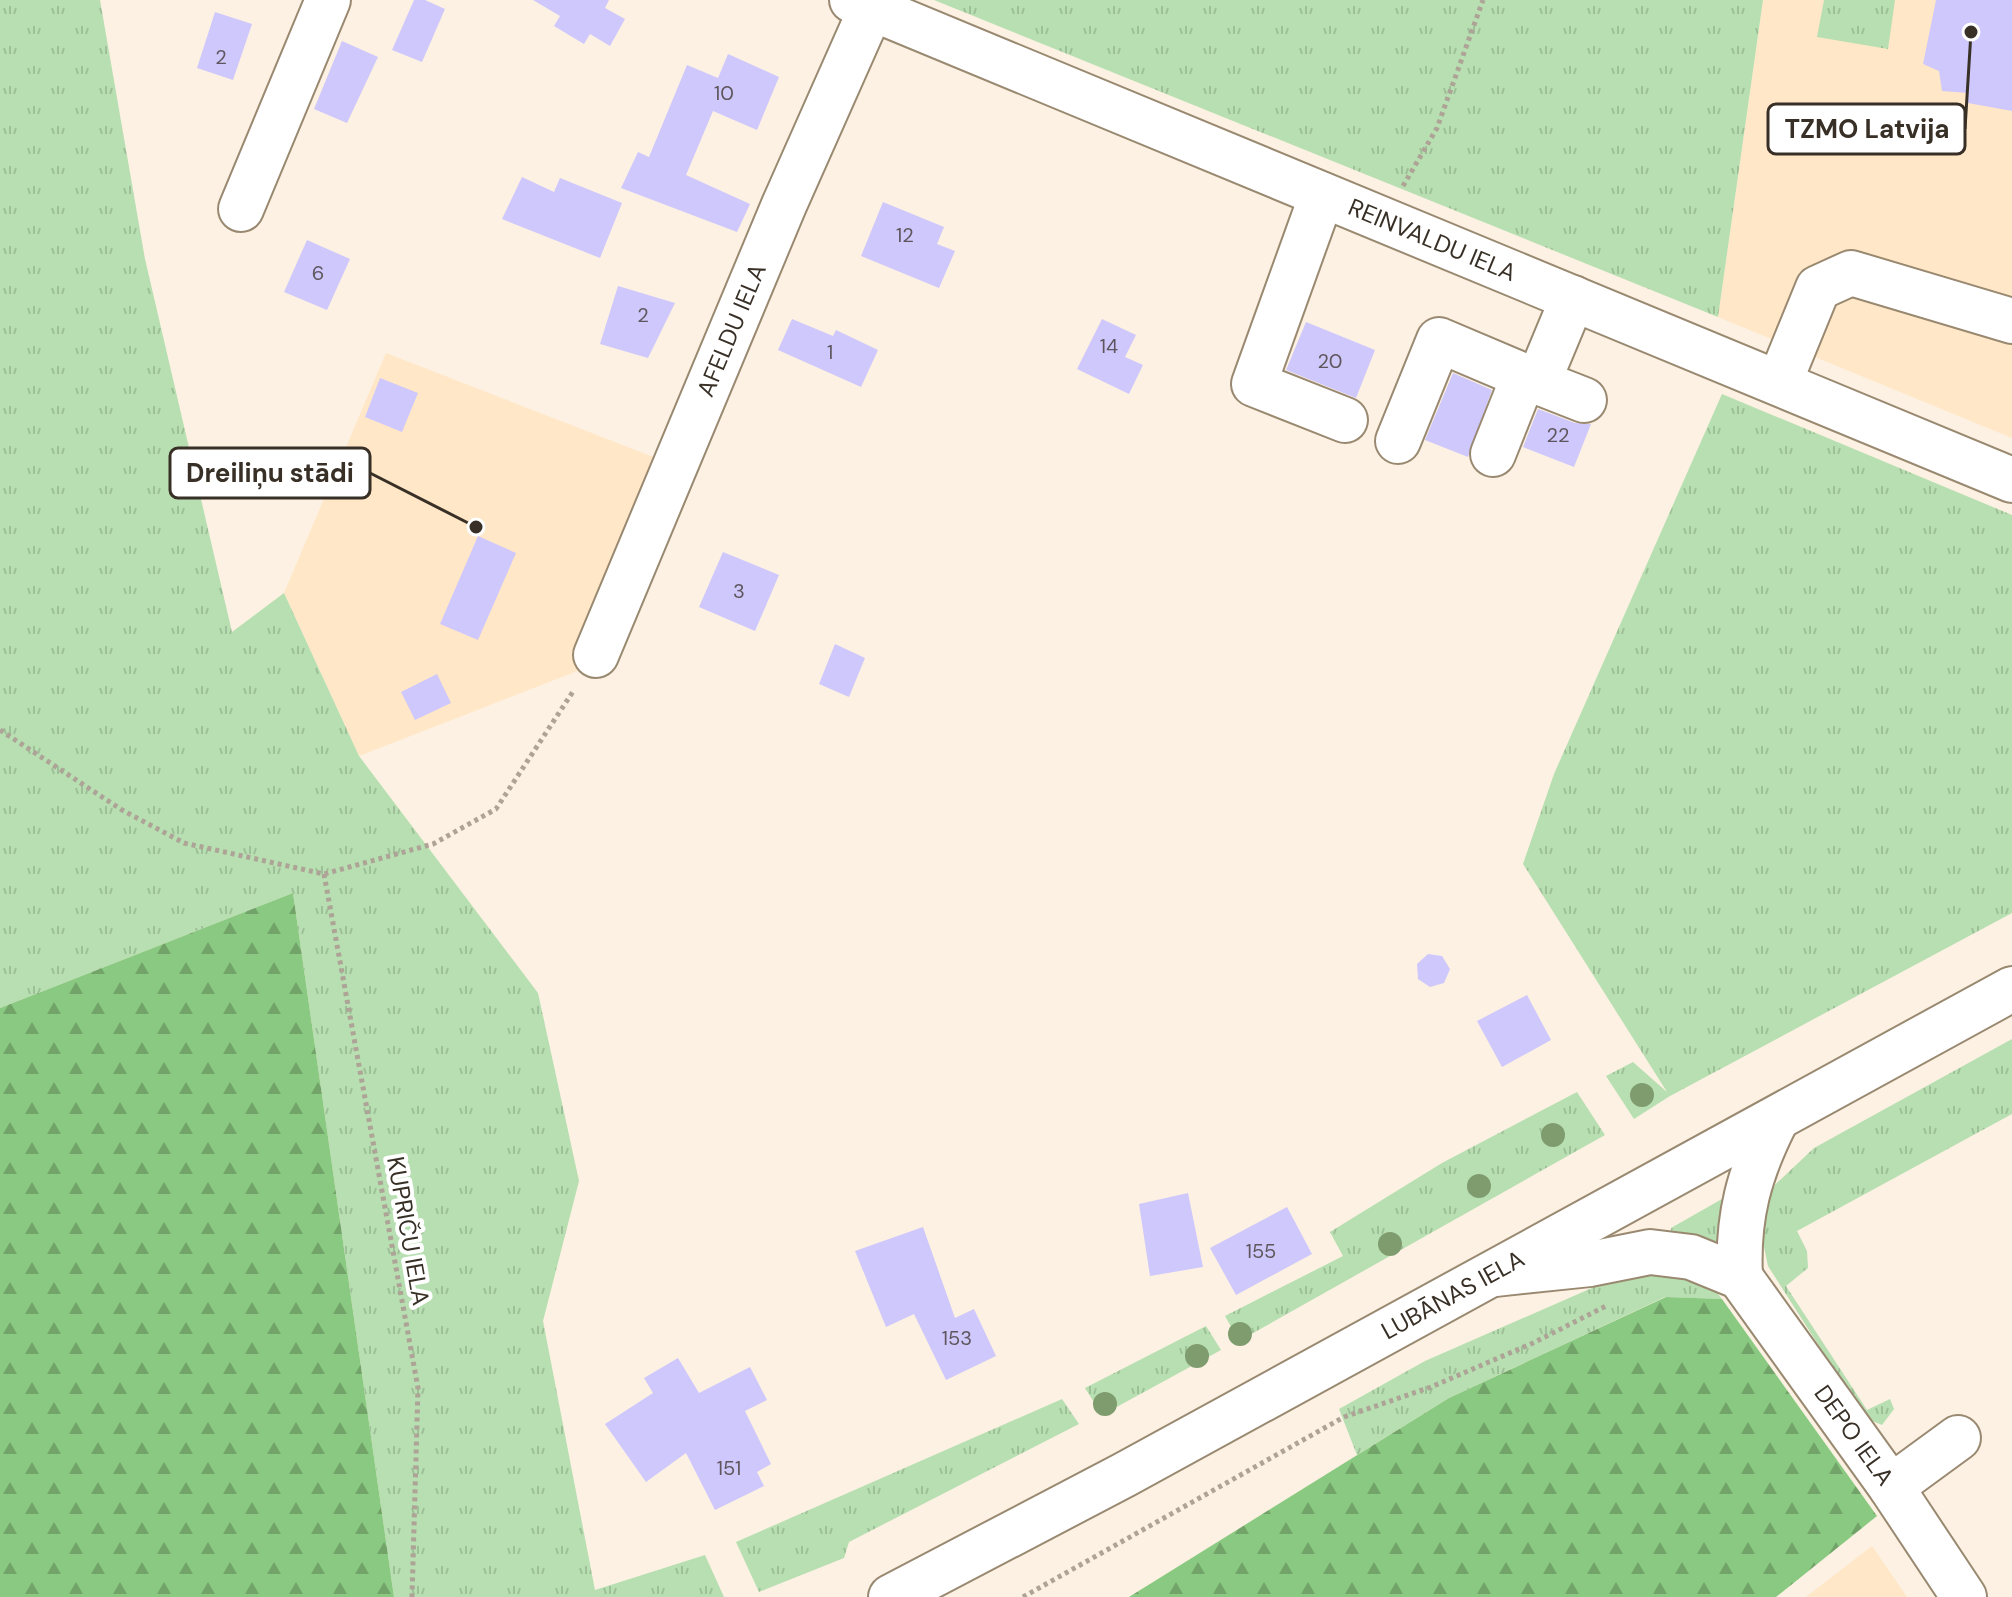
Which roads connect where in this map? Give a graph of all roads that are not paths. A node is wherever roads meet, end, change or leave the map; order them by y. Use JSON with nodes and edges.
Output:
{"nodes":[{"id":1,"x":328,"y":0,"type":"edge"},
{"id":2,"x":862,"y":4,"type":"edge"},
{"id":3,"x":1322,"y":195,"type":"junction"},
{"id":4,"x":241,"y":209,"type":"dead end"},
{"id":5,"x":1573,"y":298,"type":"junction"},
{"id":6,"x":2012,"y":321,"type":"edge"},
{"id":7,"x":1531,"y":379,"type":"junction"},
{"id":8,"x":1780,"y":381,"type":"junction"},
{"id":9,"x":1584,"y":400,"type":"dead end"},
{"id":10,"x":1345,"y":420,"type":"dead end"},
{"id":11,"x":1398,"y":441,"type":"dead end"},
{"id":12,"x":1493,"y":454,"type":"dead end"},
{"id":13,"x":2012,"y":480,"type":"edge"},
{"id":14,"x":596,"y":655,"type":"road end"},
{"id":15,"x":2012,"y":989,"type":"edge"},
{"id":16,"x":1776,"y":1120,"type":"junction"},
{"id":17,"x":1495,"y":1274,"type":"junction"},
{"id":18,"x":1740,"y":1277,"type":"junction"},
{"id":19,"x":1958,"y":1438,"type":"dead end"},
{"id":20,"x":1891,"y":1487,"type":"junction"},
{"id":21,"x":891,"y":1597,"type":"edge"},
{"id":22,"x":1964,"y":1597,"type":"edge"}],
"edges":[{"from":1,"to":4,"type":"street"},
{"from":2,"to":3,"type":"street","name":"REINVALDU IELA"},
{"from":2,"to":14,"type":"street","name":"AFELDU IELA"},
{"from":3,"to":5,"type":"street","name":"REINVALDU IELA"},
{"from":3,"to":10,"type":"street"},
{"from":5,"to":7,"type":"street"},
{"from":5,"to":8,"type":"street","name":"REINVALDU IELA"},
{"from":6,"to":8,"type":"street"},
{"from":7,"to":9,"type":"street"},
{"from":7,"to":11,"type":"street"},
{"from":7,"to":12,"type":"street"},
{"from":8,"to":13,"type":"street","name":"REINVALDU IELA"},
{"from":15,"to":16,"type":"street","name":"LUBĀNAS IELA"},
{"from":16,"to":17,"type":"street","name":"LUBĀNAS IELA"},
{"from":16,"to":18,"type":"street"},
{"from":17,"to":18,"type":"street"},
{"from":17,"to":21,"type":"street","name":"LUBĀNAS IELA"},
{"from":18,"to":20,"type":"street","name":"DEPO IELA"},
{"from":19,"to":20,"type":"street"},
{"from":20,"to":22,"type":"street","name":"DEPO IELA"}]}
